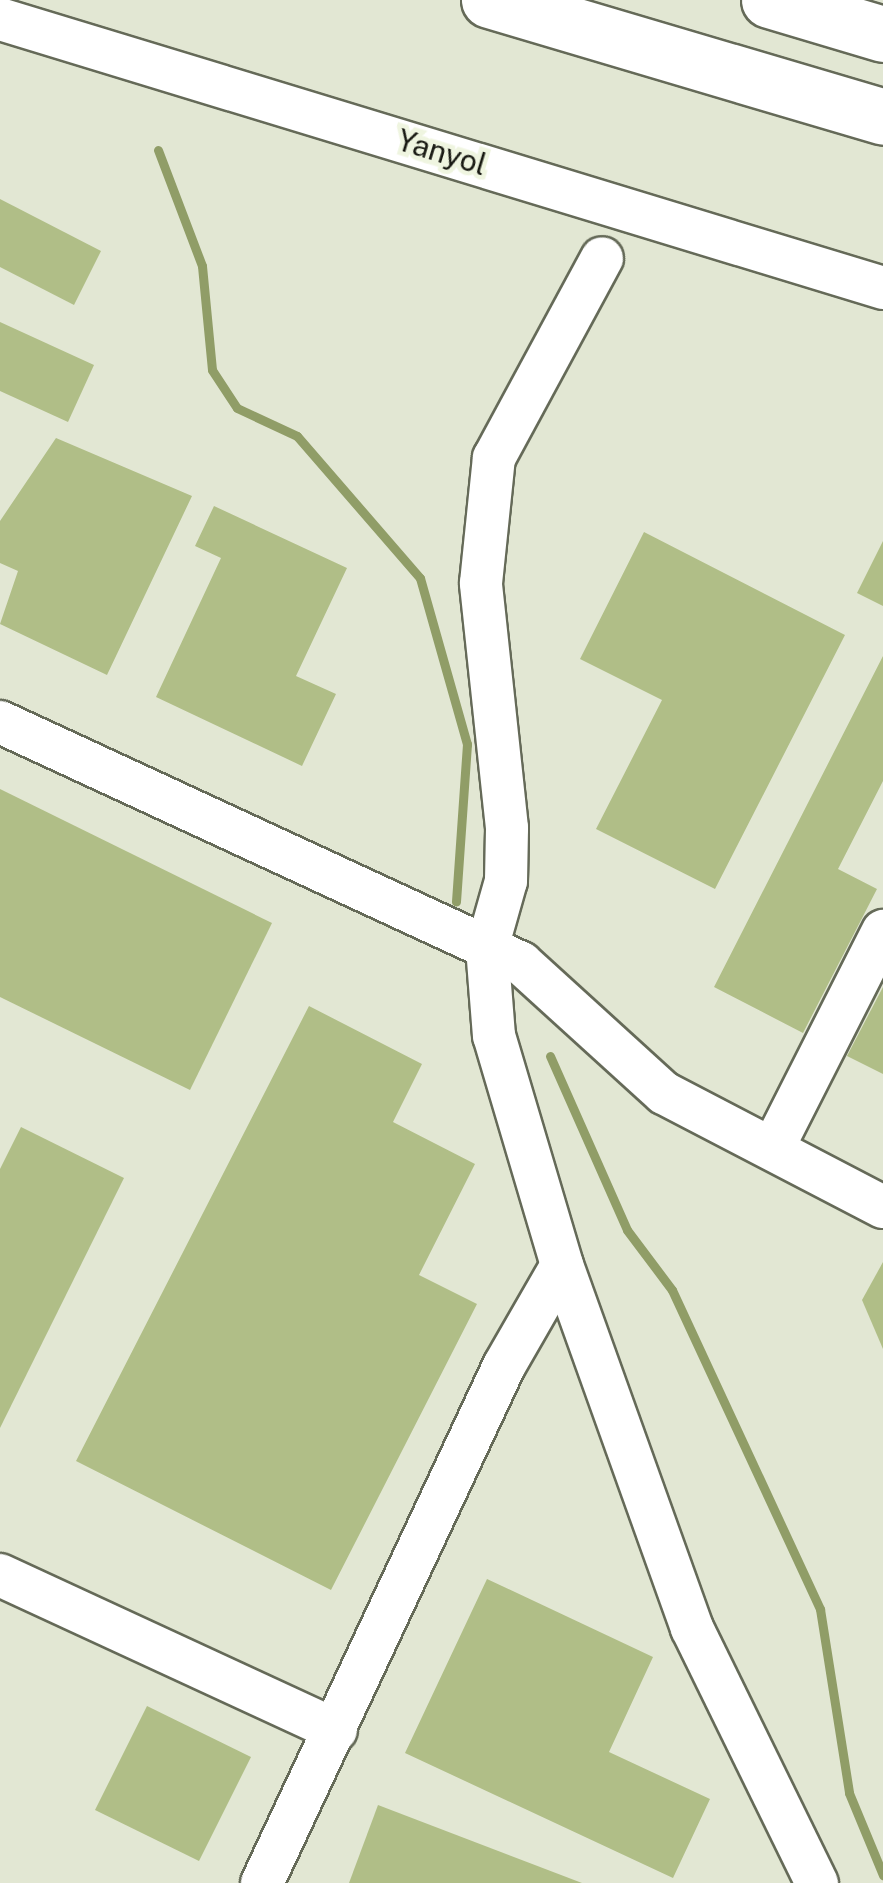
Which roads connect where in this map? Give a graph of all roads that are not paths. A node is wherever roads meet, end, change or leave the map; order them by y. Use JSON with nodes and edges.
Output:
{"nodes":[{"id":1,"x":489,"y":0,"type":"edge"},
{"id":2,"x":769,"y":0,"type":"edge"},
{"id":3,"x":0,"y":19,"type":"edge"},
{"id":4,"x":883,"y":34,"type":"edge"},
{"id":5,"x":883,"y":117,"type":"edge"},
{"id":6,"x":602,"y":258,"type":"dead end"},
{"id":7,"x":883,"y":288,"type":"edge"},
{"id":8,"x":0,"y":722,"type":"edge"},
{"id":9,"x":883,"y":930,"type":"edge"},
{"id":10,"x":487,"y":948,"type":"junction"},
{"id":11,"x":775,"y":1144,"type":"junction"},
{"id":12,"x":883,"y":1207,"type":"edge"},
{"id":13,"x":562,"y":1265,"type":"junction"},
{"id":14,"x":0,"y":1575,"type":"edge"},
{"id":15,"x":336,"y":1730,"type":"junction"},
{"id":16,"x":262,"y":1883,"type":"edge"},
{"id":17,"x":817,"y":1883,"type":"edge"}],
"edges":[{"from":1,"to":5,"type":"highway"},
{"from":2,"to":4,"type":"highway"},
{"from":3,"to":7,"type":"street","name":"Yanyol"},
{"from":6,"to":10,"type":"street"},
{"from":8,"to":10,"type":"street"},
{"from":9,"to":11,"type":"street"},
{"from":10,"to":11,"type":"street"},
{"from":10,"to":13,"type":"street"},
{"from":11,"to":12,"type":"street"},
{"from":13,"to":15,"type":"street"},
{"from":13,"to":17,"type":"street"},
{"from":14,"to":15,"type":"street"},
{"from":15,"to":16,"type":"street"}]}
